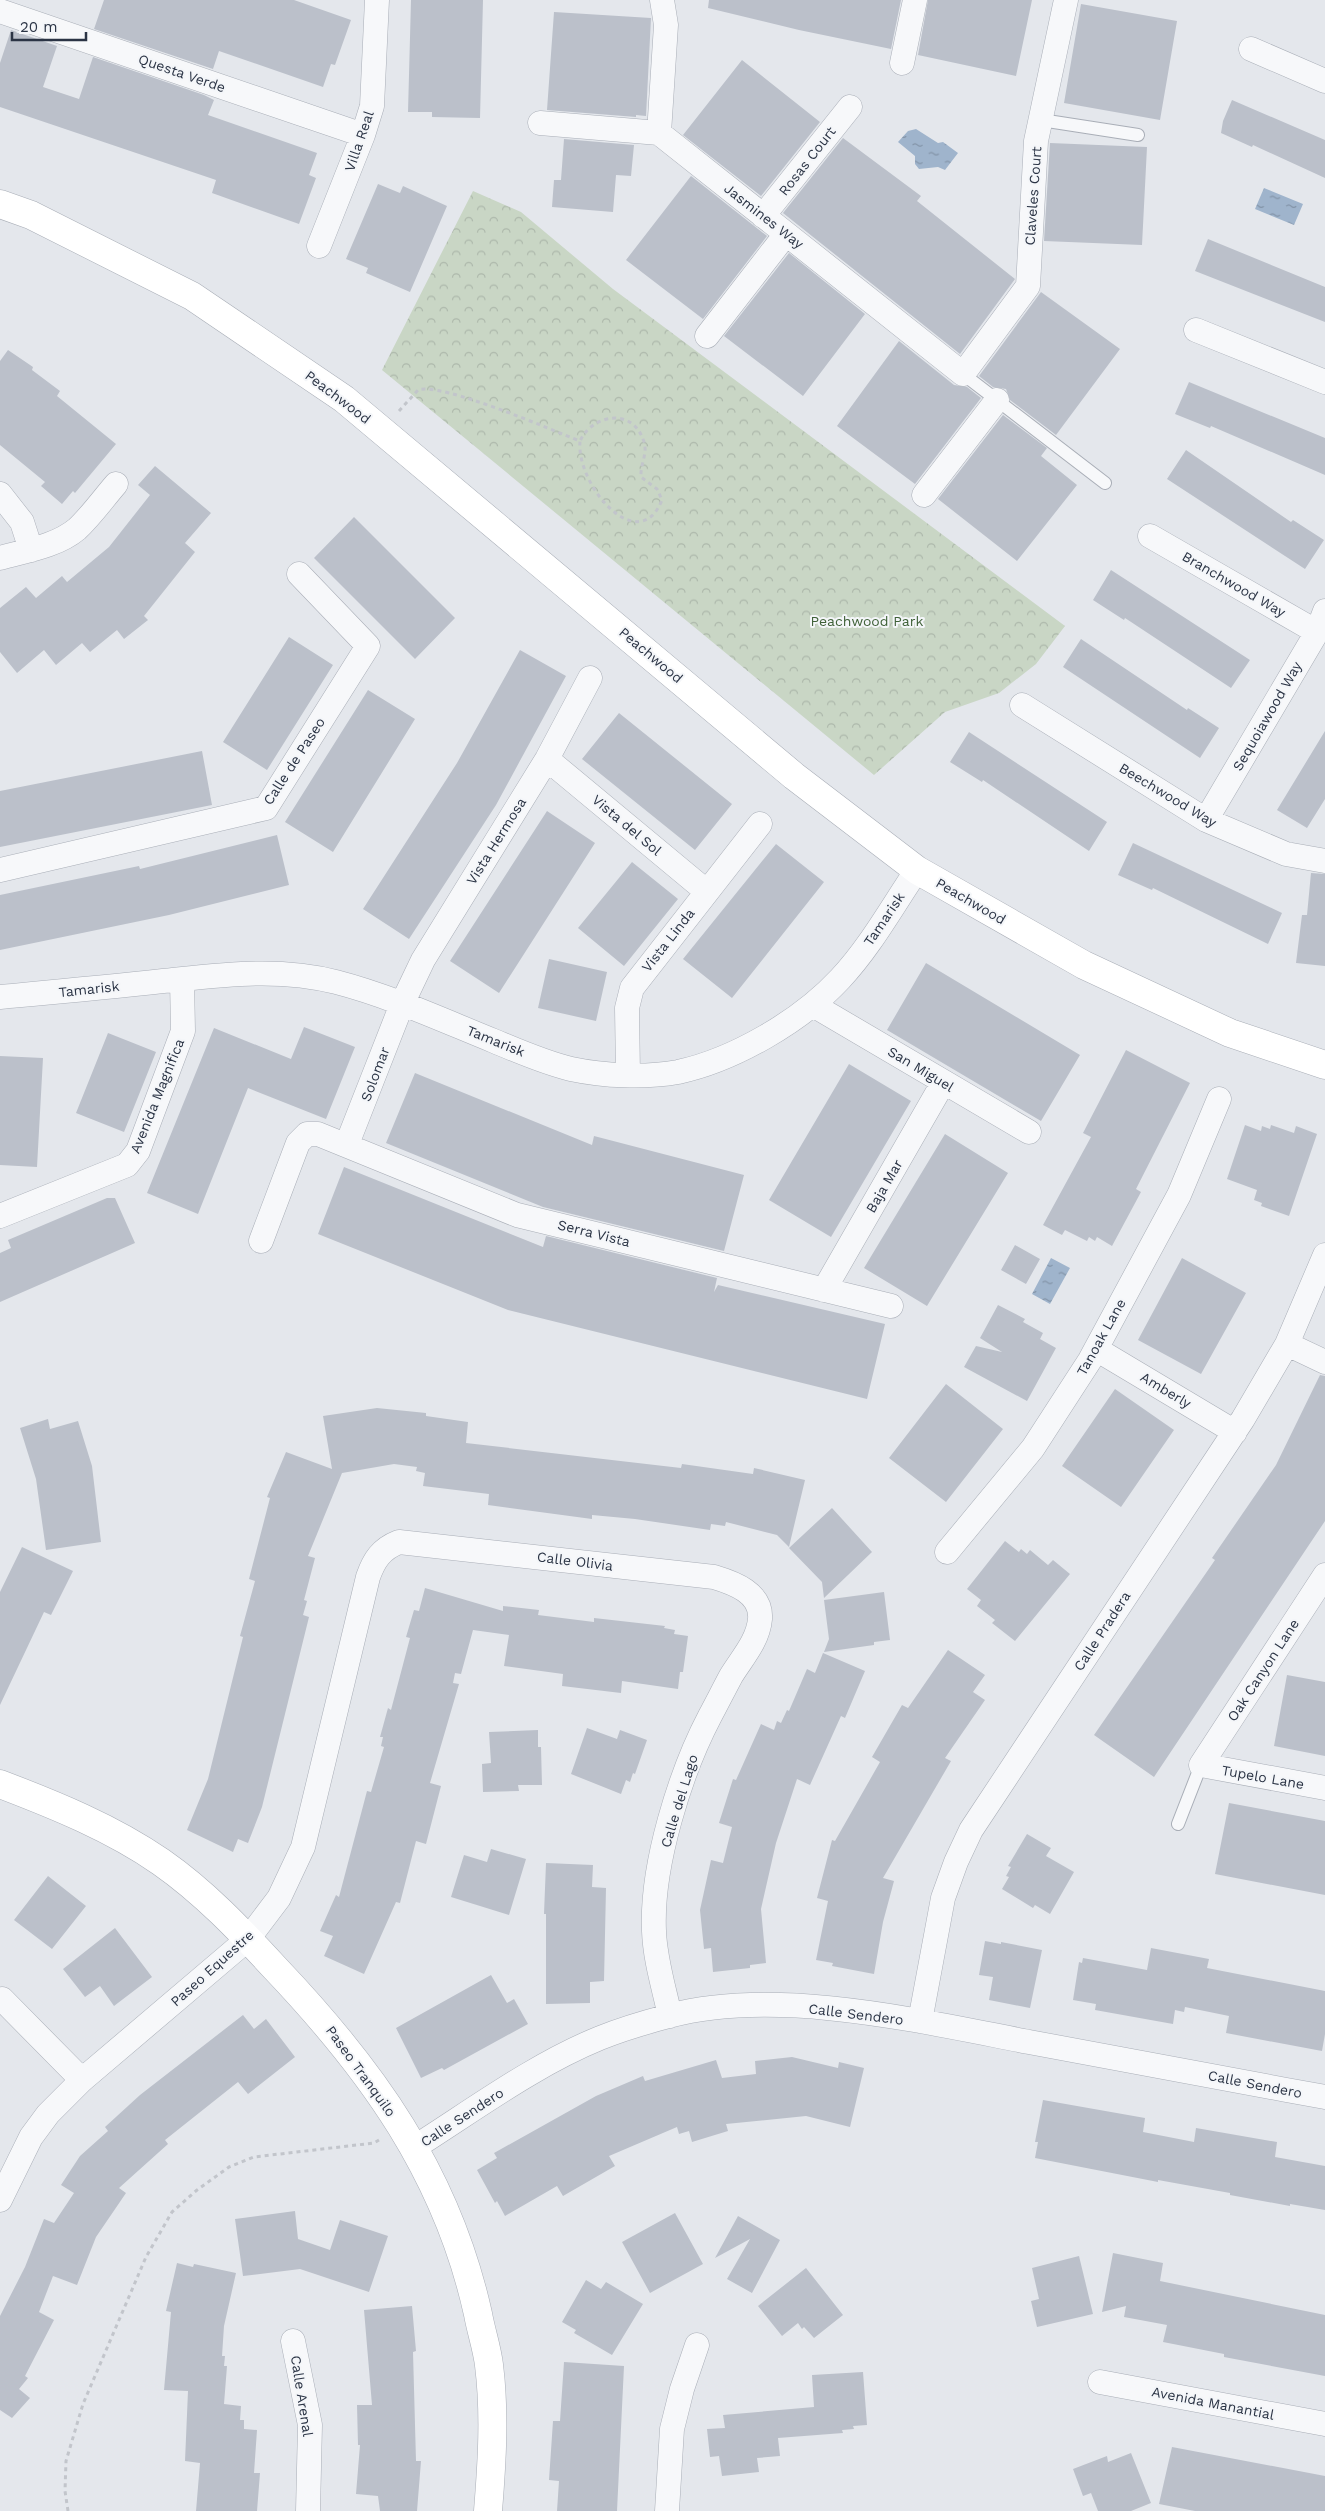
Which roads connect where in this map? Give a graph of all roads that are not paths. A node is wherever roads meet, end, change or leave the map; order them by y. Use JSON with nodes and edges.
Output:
{"nodes":[{"id":1,"x":377,"y":0,"type":"edge"},
{"id":2,"x":662,"y":0,"type":"edge"},
{"id":3,"x":915,"y":0,"type":"edge"},
{"id":4,"x":1066,"y":0,"type":"edge"},
{"id":5,"x":0,"y":11,"type":"edge"},
{"id":6,"x":1251,"y":49,"type":"dead end"},
{"id":7,"x":902,"y":63,"type":"dead end"},
{"id":8,"x":1325,"y":81,"type":"edge"},
{"id":9,"x":850,"y":107,"type":"dead end"},
{"id":10,"x":1041,"y":120,"type":"junction"},
{"id":11,"x":540,"y":122,"type":"dead end"},
{"id":12,"x":659,"y":133,"type":"junction"},
{"id":13,"x":1138,"y":134,"type":"dead end"},
{"id":14,"x":364,"y":135,"type":"junction"},
{"id":15,"x":0,"y":204,"type":"edge"},
{"id":16,"x":763,"y":216,"type":"junction"},
{"id":17,"x":786,"y":234,"type":"junction"},
{"id":18,"x":319,"y":246,"type":"dead end"},
{"id":19,"x":1196,"y":330,"type":"dead end"},
{"id":20,"x":707,"y":336,"type":"dead end"},
{"id":21,"x":963,"y":374,"type":"junction"},
{"id":22,"x":1325,"y":382,"type":"edge"},
{"id":23,"x":997,"y":400,"type":"junction"},
{"id":24,"x":1105,"y":483,"type":"dead end"},
{"id":25,"x":116,"y":484,"type":"dead end"},
{"id":26,"x":0,"y":494,"type":"edge"},
{"id":27,"x":924,"y":495,"type":"dead end"},
{"id":28,"x":1150,"y":536,"type":"dead end"},
{"id":29,"x":31,"y":550,"type":"junction"},
{"id":30,"x":0,"y":558,"type":"edge"},
{"id":31,"x":299,"y":574,"type":"dead end"},
{"id":32,"x":1321,"y":622,"type":"edge"},
{"id":33,"x":590,"y":678,"type":"dead end"},
{"id":34,"x":1022,"y":705,"type":"dead end"},
{"id":35,"x":547,"y":759,"type":"junction"},
{"id":36,"x":1206,"y":820,"type":"junction"},
{"id":37,"x":760,"y":824,"type":"dead end"},
{"id":38,"x":1325,"y":861,"type":"edge"},
{"id":39,"x":0,"y":870,"type":"edge"},
{"id":40,"x":917,"y":870,"type":"junction"},
{"id":41,"x":706,"y":891,"type":"junction"},
{"id":42,"x":182,"y":979,"type":"junction"},
{"id":43,"x":0,"y":998,"type":"edge"},
{"id":44,"x":402,"y":1004,"type":"junction"},
{"id":45,"x":813,"y":1005,"type":"junction"},
{"id":46,"x":1325,"y":1065,"type":"edge"},
{"id":47,"x":628,"y":1075,"type":"junction"},
{"id":48,"x":943,"y":1083,"type":"junction"},
{"id":49,"x":1219,"y":1099,"type":"dead end"},
{"id":50,"x":1029,"y":1132,"type":"dead end"},
{"id":51,"x":347,"y":1144,"type":"junction"},
{"id":52,"x":0,"y":1216,"type":"edge"},
{"id":53,"x":261,"y":1241,"type":"dead end"},
{"id":54,"x":1325,"y":1255,"type":"edge"},
{"id":55,"x":824,"y":1290,"type":"junction"},
{"id":56,"x":891,"y":1306,"type":"dead end"},
{"id":57,"x":1287,"y":1344,"type":"junction"},
{"id":58,"x":1096,"y":1349,"type":"junction"},
{"id":59,"x":1325,"y":1362,"type":"edge"},
{"id":60,"x":1235,"y":1432,"type":"junction"},
{"id":61,"x":388,"y":1546,"type":"joint"},
{"id":62,"x":948,"y":1552,"type":"dead end"},
{"id":63,"x":1325,"y":1575,"type":"edge"},
{"id":64,"x":756,"y":1601,"type":"joint"},
{"id":65,"x":1201,"y":1766,"type":"junction"},
{"id":66,"x":0,"y":1784,"type":"edge"},
{"id":67,"x":1325,"y":1788,"type":"edge"},
{"id":68,"x":1178,"y":1824,"type":"dead end"},
{"id":69,"x":248,"y":1939,"type":"junction"},
{"id":70,"x":2,"y":1999,"type":"dead end"},
{"id":71,"x":670,"y":2016,"type":"junction"},
{"id":72,"x":920,"y":2021,"type":"junction"},
{"id":73,"x":82,"y":2080,"type":"junction"},
{"id":74,"x":1325,"y":2097,"type":"edge"},
{"id":75,"x":415,"y":2147,"type":"junction"},
{"id":76,"x":0,"y":2200,"type":"edge"},
{"id":77,"x":293,"y":2341,"type":"dead end"},
{"id":78,"x":697,"y":2346,"type":"dead end"},
{"id":79,"x":1100,"y":2382,"type":"dead end"},
{"id":80,"x":1325,"y":2424,"type":"edge"},
{"id":81,"x":308,"y":2511,"type":"edge"},
{"id":82,"x":488,"y":2511,"type":"edge"},
{"id":83,"x":667,"y":2511,"type":"edge"}],
"edges":[{"from":1,"to":14,"type":"street","name":"Villa Real"},
{"from":2,"to":12,"type":"street"},
{"from":3,"to":7,"type":"street"},
{"from":4,"to":10,"type":"street","name":"Claveles Court"},
{"from":5,"to":14,"type":"street","name":"Questa Verde"},
{"from":6,"to":8,"type":"street"},
{"from":9,"to":16,"type":"street","name":"Rosas Court"},
{"from":10,"to":13,"type":"lane"},
{"from":10,"to":21,"type":"street","name":"Claveles Court"},
{"from":11,"to":12,"type":"street"},
{"from":12,"to":16,"type":"street","name":"Jasmines Way"},
{"from":14,"to":18,"type":"street","name":"Villa Real"},
{"from":15,"to":40,"type":"street","name":"Peachwood"},
{"from":16,"to":17,"type":"street","name":"Jasmines Way"},
{"from":17,"to":20,"type":"street"},
{"from":17,"to":21,"type":"street","name":"Jasmines Way"},
{"from":19,"to":22,"type":"street"},
{"from":21,"to":23,"type":"lane"},
{"from":23,"to":24,"type":"lane"},
{"from":23,"to":27,"type":"street"},
{"from":25,"to":29,"type":"street"},
{"from":26,"to":29,"type":"street"},
{"from":28,"to":32,"type":"street","name":"Branchwood Way"},
{"from":29,"to":30,"type":"street"},
{"from":31,"to":39,"type":"street","name":"Calle de Paseo"},
{"from":32,"to":36,"type":"street","name":"Sequoiawood Way"},
{"from":33,"to":35,"type":"street","name":"Vista Hermosa"},
{"from":34,"to":36,"type":"street","name":"Beechwood Way"},
{"from":35,"to":41,"type":"street","name":"Vista del Sol"},
{"from":35,"to":44,"type":"street","name":"Vista Hermosa"},
{"from":36,"to":38,"type":"street","name":"Beechwood Way"},
{"from":37,"to":41,"type":"street","name":"Vista Linda"},
{"from":40,"to":45,"type":"street","name":"Tamarisk"},
{"from":40,"to":46,"type":"street","name":"Peachwood"},
{"from":41,"to":47,"type":"street","name":"Vista Linda"},
{"from":42,"to":43,"type":"street","name":"Tamarisk"},
{"from":42,"to":44,"type":"street","name":"Tamarisk"},
{"from":42,"to":52,"type":"street","name":"Avenida Magnifica"},
{"from":44,"to":47,"type":"street","name":"Tamarisk"},
{"from":44,"to":51,"type":"street","name":"Solomar"},
{"from":45,"to":47,"type":"street","name":"Tamarisk"},
{"from":45,"to":48,"type":"street","name":"San Miguel"},
{"from":48,"to":50,"type":"street","name":"San Miguel"},
{"from":48,"to":55,"type":"street","name":"Baja Mar"},
{"from":49,"to":58,"type":"street","name":"Tanoak Lane"},
{"from":51,"to":53,"type":"street","name":"Serra Vista"},
{"from":51,"to":55,"type":"street","name":"Serra Vista"},
{"from":54,"to":57,"type":"street","name":"Calle Pradera"},
{"from":55,"to":56,"type":"street","name":"Serra Vista"},
{"from":57,"to":59,"type":"street"},
{"from":57,"to":60,"type":"street","name":"Calle Pradera"},
{"from":58,"to":60,"type":"street","name":"Amberly"},
{"from":58,"to":62,"type":"street","name":"Tanoak Lane"},
{"from":60,"to":72,"type":"street","name":"Calle Pradera"},
{"from":61,"to":64,"type":"street","name":"Calle Olivia"},
{"from":61,"to":69,"type":"street","name":"Paseo Equestre"},
{"from":63,"to":65,"type":"street","name":"Oak Canyon Lane"},
{"from":64,"to":71,"type":"street","name":"Calle del Lago"},
{"from":65,"to":67,"type":"street","name":"Tupelo Lane"},
{"from":65,"to":68,"type":"lane"},
{"from":66,"to":69,"type":"street","name":"Paseo Tranquilo"},
{"from":69,"to":73,"type":"street","name":"Paseo Equestre"},
{"from":69,"to":75,"type":"street","name":"Paseo Tranquilo"},
{"from":70,"to":73,"type":"street"},
{"from":71,"to":72,"type":"street","name":"Calle Sendero"},
{"from":71,"to":75,"type":"street","name":"Calle Sendero"},
{"from":72,"to":74,"type":"street","name":"Calle Sendero"},
{"from":73,"to":76,"type":"street","name":"Paseo Equestre"},
{"from":75,"to":82,"type":"street","name":"Paseo Tranquilo"},
{"from":77,"to":81,"type":"street","name":"Calle Arenal"},
{"from":78,"to":83,"type":"street"},
{"from":79,"to":80,"type":"street","name":"Avenida Manantial"}]}
